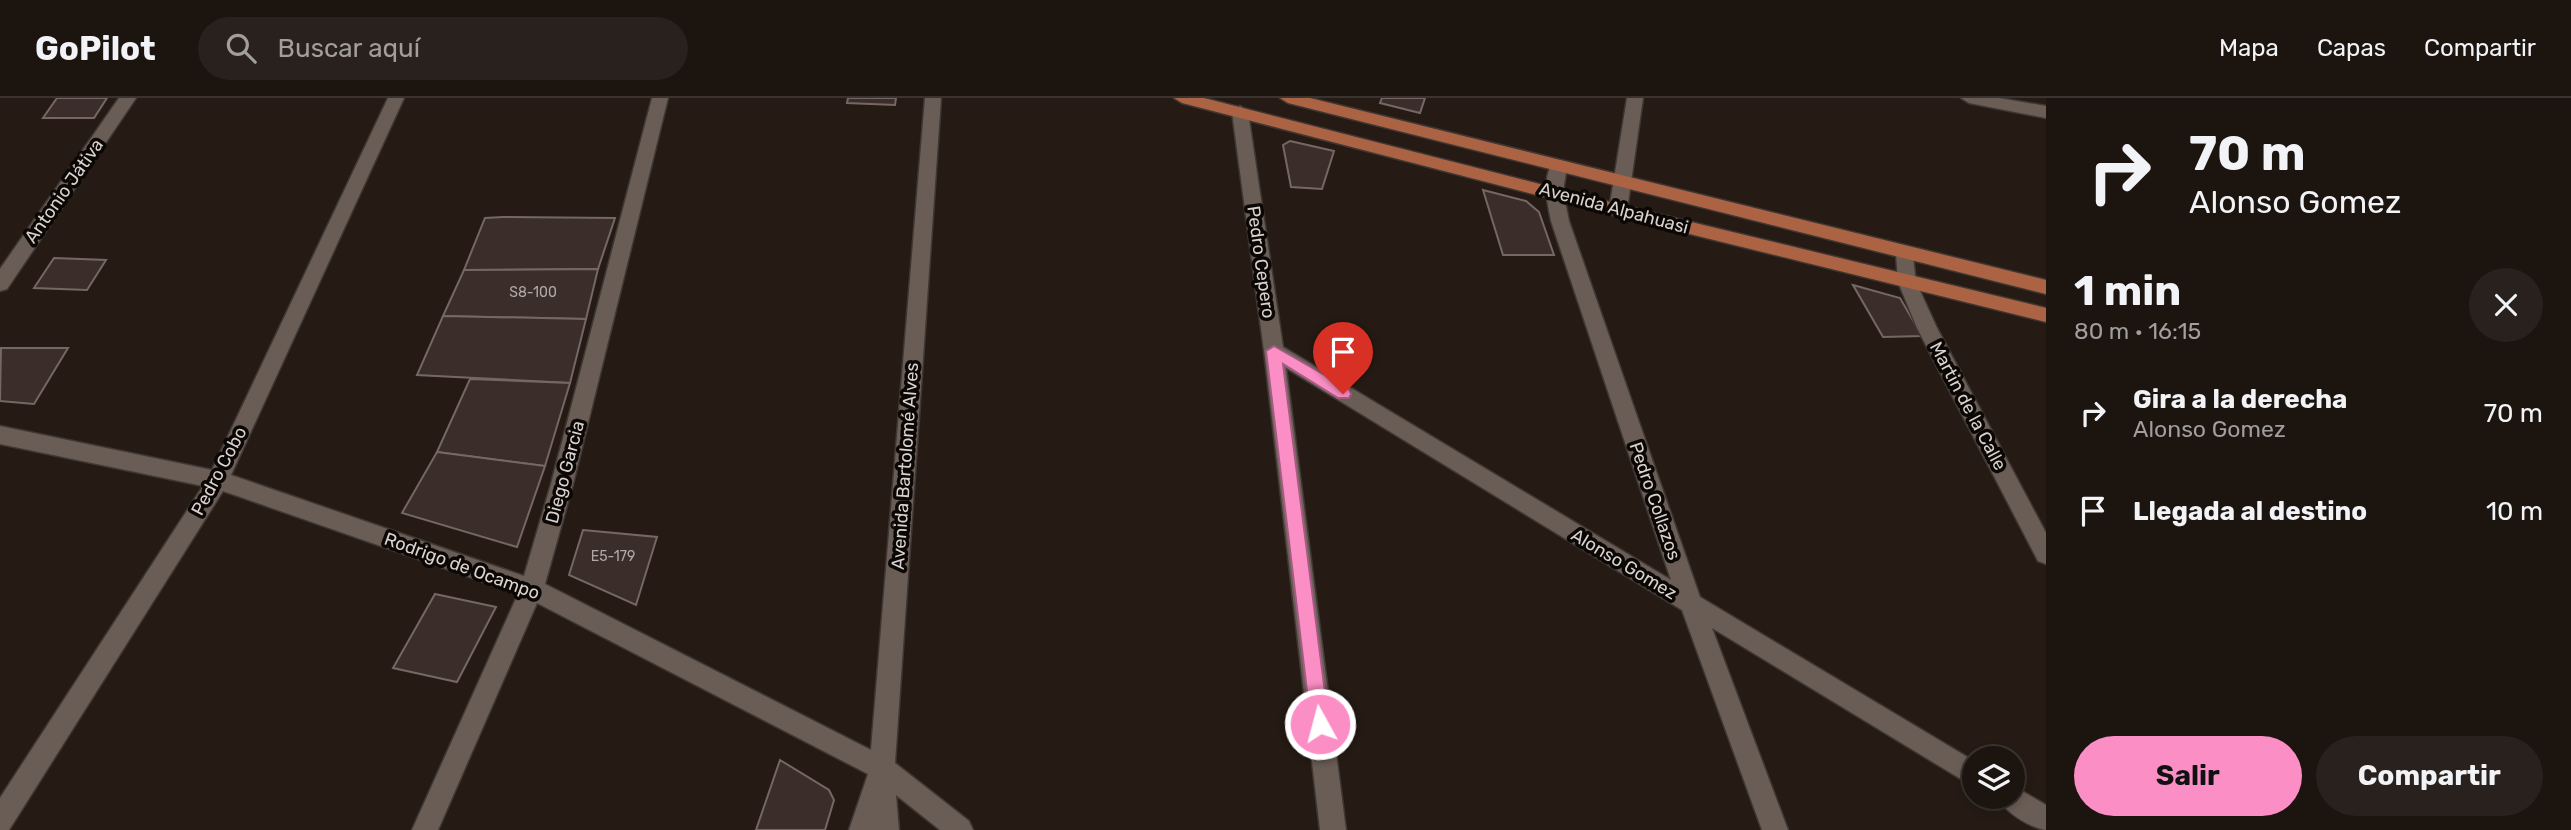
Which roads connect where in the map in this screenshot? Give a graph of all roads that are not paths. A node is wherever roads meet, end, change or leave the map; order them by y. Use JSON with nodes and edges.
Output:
{"nodes":[{"id":1,"x":128,"y":98,"type":"edge"},
{"id":2,"x":396,"y":98,"type":"edge"},
{"id":3,"x":660,"y":98,"type":"edge"},
{"id":4,"x":933,"y":98,"type":"edge"},
{"id":5,"x":1182,"y":98,"type":"edge"},
{"id":6,"x":1288,"y":98,"type":"edge"},
{"id":7,"x":1635,"y":98,"type":"edge"},
{"id":8,"x":1969,"y":98,"type":"edge"},
{"id":9,"x":1240,"y":112,"type":"junction"},
{"id":10,"x":2046,"y":113,"type":"edge"},
{"id":11,"x":1558,"y":167,"type":"junction"},
{"id":12,"x":1622,"y":184,"type":"junction"},
{"id":13,"x":1554,"y":191,"type":"junction"},
{"id":14,"x":1618,"y":210,"type":"junction"},
{"id":15,"x":1905,"y":254,"type":"junction"},
{"id":16,"x":1907,"y":282,"type":"junction"},
{"id":17,"x":0,"y":284,"type":"edge"},
{"id":18,"x":2046,"y":287,"type":"edge"},
{"id":19,"x":2046,"y":315,"type":"edge"},
{"id":20,"x":1274,"y":351,"type":"junction"},
{"id":21,"x":0,"y":435,"type":"edge"},
{"id":22,"x":218,"y":480,"type":"junction"},
{"id":23,"x":2046,"y":554,"type":"edge"},
{"id":24,"x":532,"y":589,"type":"junction"},
{"id":25,"x":1690,"y":604,"type":"junction"},
{"id":26,"x":882,"y":768,"type":"junction"},
{"id":27,"x":1962,"y":768,"type":"edge"},
{"id":28,"x":2025,"y":806,"type":"edge"},
{"id":29,"x":2046,"y":819,"type":"edge"},
{"id":30,"x":0,"y":821,"type":"edge"},
{"id":31,"x":425,"y":830,"type":"edge"},
{"id":32,"x":862,"y":830,"type":"edge"},
{"id":33,"x":887,"y":830,"type":"edge"},
{"id":34,"x":960,"y":830,"type":"edge"},
{"id":35,"x":1333,"y":830,"type":"edge"},
{"id":36,"x":1774,"y":830,"type":"edge"}],
"edges":[{"from":1,"to":17,"type":"street","name":"Antonio Játiva"},
{"from":2,"to":22,"type":"street","name":"Pedro Cobo"},
{"from":3,"to":24,"type":"street","name":"Diego Garcia"},
{"from":4,"to":26,"type":"street","name":"Avenida Bartolomé Alves"},
{"from":5,"to":9,"type":"main road","name":"Avenida Alpahuasi"},
{"from":6,"to":11,"type":"main road","name":"Avenida Alpahuasi"},
{"from":7,"to":12,"type":"street"},
{"from":8,"to":10,"type":"street"},
{"from":9,"to":13,"type":"main road","name":"Avenida Alpahuasi"},
{"from":9,"to":20,"type":"street","name":"Pedro Cepero"},
{"from":11,"to":12,"type":"main road","name":"Avenida Alpahuasi"},
{"from":11,"to":13,"type":"street","name":"Pedro Collazos"},
{"from":12,"to":14,"type":"street"},
{"from":12,"to":15,"type":"main road","name":"Avenida Alpahuasi"},
{"from":13,"to":14,"type":"main road","name":"Avenida Alpahuasi"},
{"from":13,"to":25,"type":"street","name":"Pedro Collazos"},
{"from":14,"to":16,"type":"main road","name":"Avenida Alpahuasi"},
{"from":15,"to":16,"type":"street","name":"Martin de la Calle"},
{"from":15,"to":18,"type":"main road","name":"Avenida Alpahuasi"},
{"from":16,"to":19,"type":"main road","name":"Avenida Alpahuasi"},
{"from":16,"to":23,"type":"street","name":"Martin de la Calle"},
{"from":20,"to":25,"type":"street","name":"Alonso Gomez"},
{"from":20,"to":35,"type":"street","name":"Pedro Cepero"},
{"from":21,"to":22,"type":"street","name":"Rodrigo de Ocampo"},
{"from":22,"to":24,"type":"street","name":"Rodrigo de Ocampo"},
{"from":22,"to":30,"type":"street","name":"Pedro Cobo"},
{"from":24,"to":26,"type":"street","name":"Rodrigo de Ocampo"},
{"from":24,"to":31,"type":"street","name":"Diego Garcia"},
{"from":25,"to":27,"type":"street","name":"Alonso Gomez"},
{"from":25,"to":36,"type":"street","name":"Pedro Collazos"},
{"from":26,"to":32,"type":"street","name":"Avenida Bartolomé Alves"},
{"from":26,"to":33,"type":"street"},
{"from":26,"to":34,"type":"street","name":"Rodrigo de Ocampo"},
{"from":28,"to":29,"type":"street"}]}
